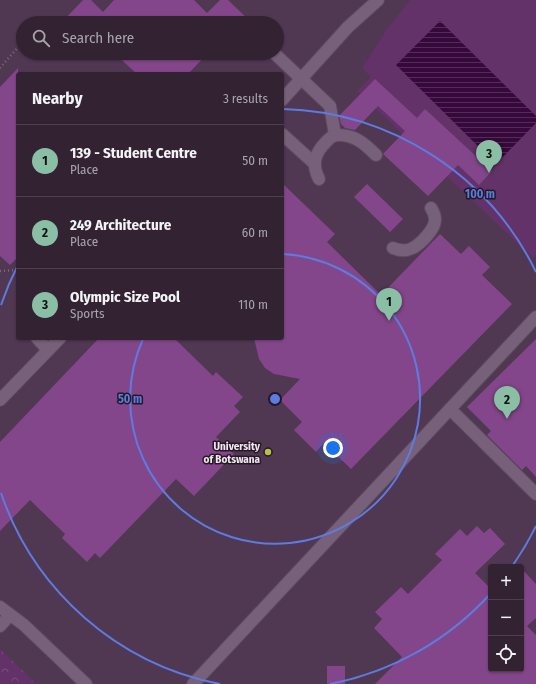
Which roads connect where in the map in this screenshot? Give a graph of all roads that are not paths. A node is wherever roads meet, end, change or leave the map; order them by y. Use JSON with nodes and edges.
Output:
{"nodes":[{"id":1,"x":378,"y":0,"type":"edge"},
{"id":2,"x":282,"y":60,"type":"edge"},
{"id":3,"x":302,"y":79,"type":"junction"},
{"id":4,"x":284,"y":98,"type":"edge"},
{"id":5,"x":336,"y":135,"type":"junction"},
{"id":6,"x":284,"y":136,"type":"edge"},
{"id":7,"x":376,"y":155,"type":"dead end"},
{"id":8,"x":315,"y":164,"type":"junction"},
{"id":9,"x":319,"y":179,"type":"dead end"},
{"id":10,"x":431,"y":208,"type":"dead end"},
{"id":11,"x":392,"y":248,"type":"dead end"},
{"id":12,"x":536,"y":317,"type":"edge"},
{"id":13,"x":38,"y":340,"type":"edge"},
{"id":14,"x":58,"y":340,"type":"edge"},
{"id":15,"x":48,"y":350,"type":"junction"},
{"id":16,"x":0,"y":400,"type":"edge"},
{"id":17,"x":450,"y":409,"type":"junction"},
{"id":18,"x":536,"y":494,"type":"edge"},
{"id":19,"x":0,"y":607,"type":"edge"},
{"id":20,"x":10,"y":615,"type":"junction"},
{"id":21,"x":0,"y":626,"type":"edge"},
{"id":22,"x":86,"y":684,"type":"edge"},
{"id":23,"x":192,"y":684,"type":"edge"}],
"edges":[{"from":1,"to":3,"type":"lane"},
{"from":2,"to":3,"type":"lane"},
{"from":3,"to":4,"type":"lane"},
{"from":3,"to":5,"type":"lane"},
{"from":5,"to":7,"type":"lane"},
{"from":5,"to":8,"type":"lane"},
{"from":6,"to":8,"type":"lane"},
{"from":8,"to":9,"type":"lane"},
{"from":10,"to":11,"type":"lane"},
{"from":12,"to":17,"type":"lane"},
{"from":13,"to":15,"type":"lane"},
{"from":14,"to":15,"type":"lane"},
{"from":15,"to":16,"type":"lane"},
{"from":17,"to":18,"type":"lane"},
{"from":17,"to":23,"type":"lane"},
{"from":19,"to":20,"type":"lane"},
{"from":20,"to":21,"type":"lane"},
{"from":20,"to":22,"type":"lane"}]}
